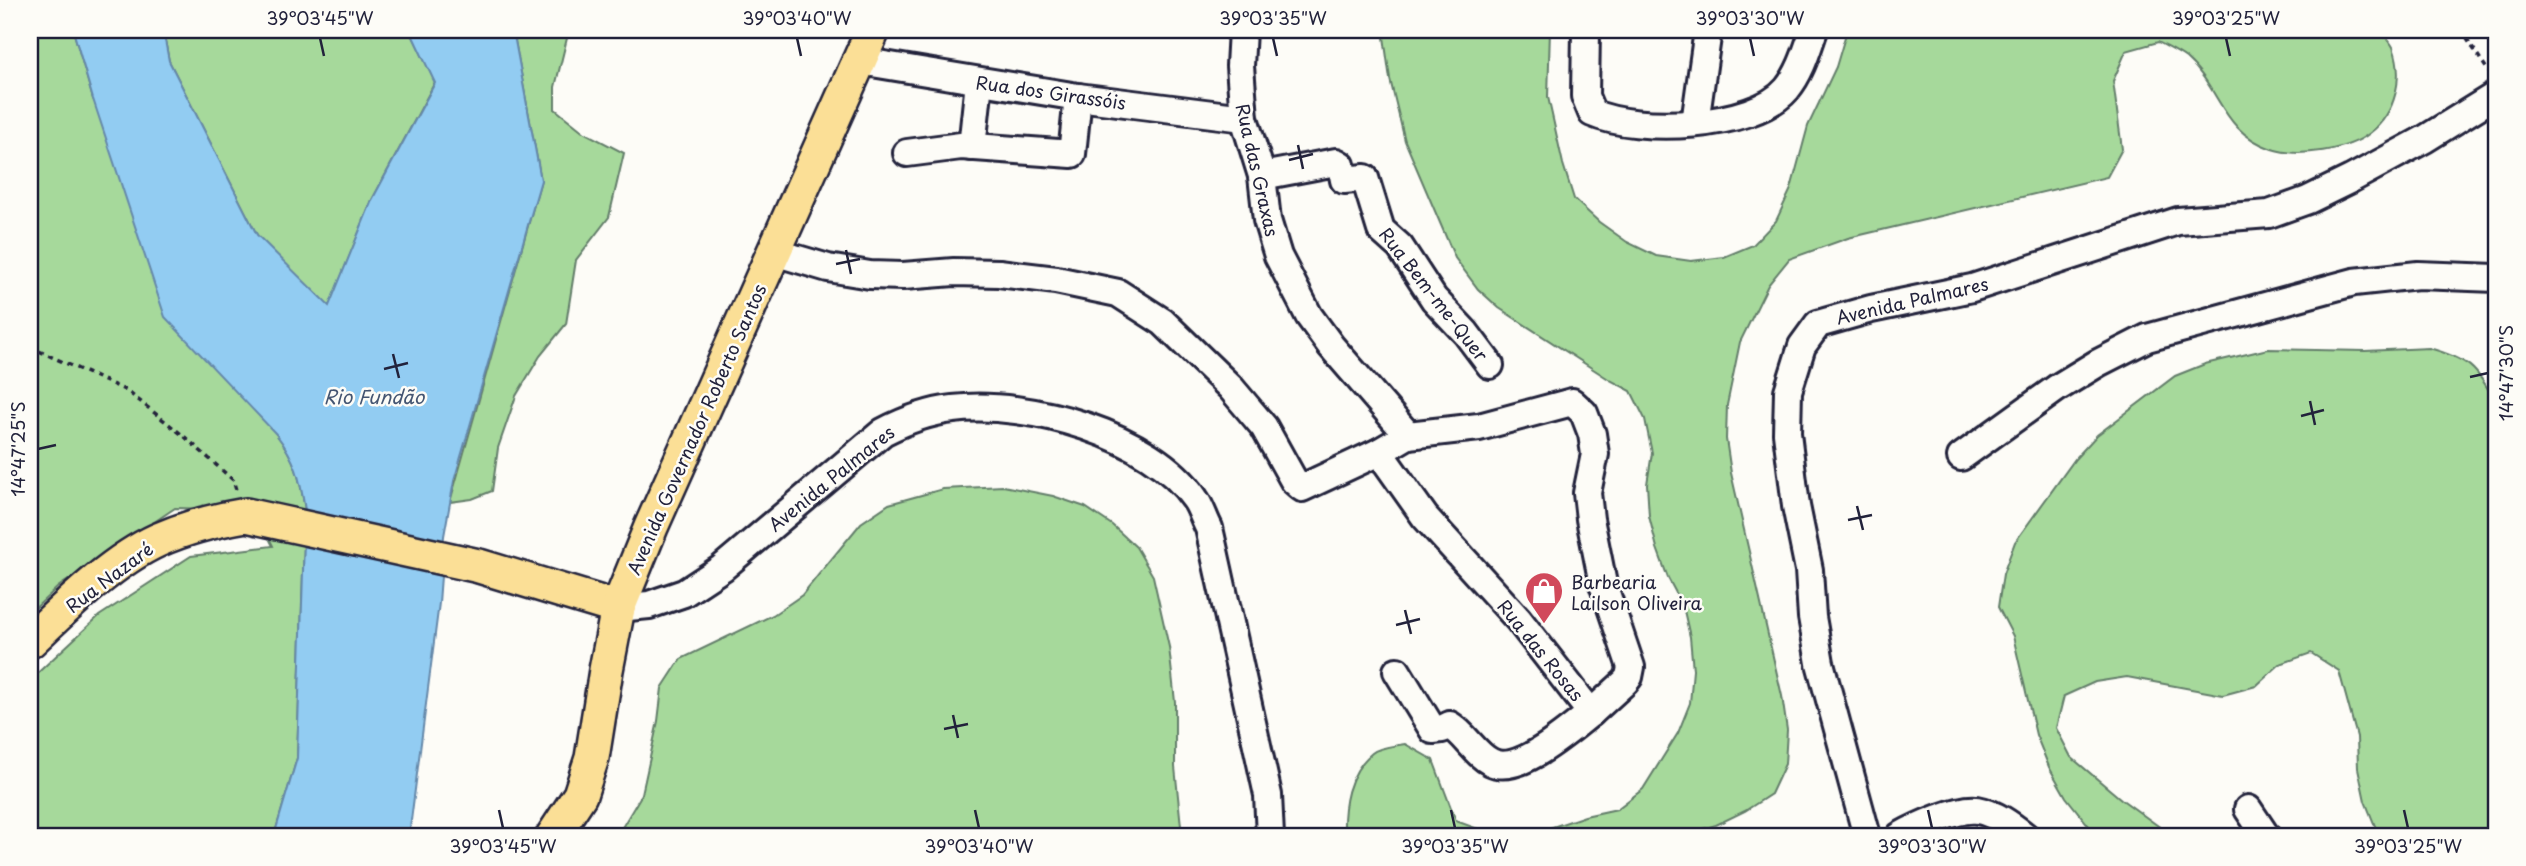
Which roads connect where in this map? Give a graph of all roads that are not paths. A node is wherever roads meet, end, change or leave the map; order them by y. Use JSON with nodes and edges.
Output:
{"nodes":[{"id":1,"x":873,"y":30,"type":"edge"},
{"id":2,"x":1242,"y":30,"type":"edge"},
{"id":3,"x":1586,"y":30,"type":"edge"},
{"id":4,"x":1708,"y":30,"type":"edge"},
{"id":5,"x":1814,"y":30,"type":"edge"},
{"id":6,"x":860,"y":61,"type":"junction"},
{"id":7,"x":979,"y":82,"type":"junction"},
{"id":8,"x":2496,"y":95,"type":"edge"},
{"id":9,"x":1078,"y":97,"type":"junction"},
{"id":10,"x":1244,"y":118,"type":"junction"},
{"id":11,"x":1695,"y":123,"type":"junction"},
{"id":12,"x":972,"y":147,"type":"junction"},
{"id":13,"x":907,"y":153,"type":"dead end"},
{"id":14,"x":1262,"y":176,"type":"junction"},
{"id":15,"x":774,"y":252,"type":"junction"},
{"id":16,"x":2496,"y":278,"type":"edge"},
{"id":17,"x":1490,"y":365,"type":"dead end"},
{"id":18,"x":1408,"y":435,"type":"junction"},
{"id":19,"x":1379,"y":452,"type":"junction"},
{"id":20,"x":1961,"y":457,"type":"dead end"},
{"id":21,"x":618,"y":608,"type":"junction"},
{"id":22,"x":30,"y":641,"type":"edge"},
{"id":23,"x":1397,"y":671,"type":"dead end"},
{"id":24,"x":1591,"y":713,"type":"junction"},
{"id":25,"x":2248,"y":809,"type":"dead end"},
{"id":26,"x":553,"y":836,"type":"edge"},
{"id":27,"x":1270,"y":836,"type":"edge"},
{"id":28,"x":1867,"y":836,"type":"edge"},
{"id":29,"x":1900,"y":836,"type":"edge"},
{"id":30,"x":2025,"y":836,"type":"edge"},
{"id":31,"x":2266,"y":836,"type":"edge"}],
"edges":[{"from":1,"to":6,"type":"main road","name":"Avenida Governador Roberto Santos"},
{"from":2,"to":10,"type":"street","name":"Rua das Graxas"},
{"from":3,"to":11,"type":"street"},
{"from":4,"to":11,"type":"street"},
{"from":5,"to":11,"type":"street"},
{"from":6,"to":7,"type":"street","name":"Rua dos Girassóis"},
{"from":6,"to":15,"type":"main road","name":"Avenida Governador Roberto Santos"},
{"from":7,"to":9,"type":"street","name":"Rua dos Girassóis"},
{"from":7,"to":12,"type":"street"},
{"from":8,"to":28,"type":"street","name":"Avenida Palmares"},
{"from":9,"to":10,"type":"street","name":"Rua dos Girassóis"},
{"from":9,"to":12,"type":"street"},
{"from":10,"to":14,"type":"street","name":"Rua das Graxas"},
{"from":12,"to":13,"type":"street"},
{"from":14,"to":17,"type":"street","name":"Rua Bem-me-Quer"},
{"from":14,"to":18,"type":"street","name":"Rua das Graxas"},
{"from":15,"to":19,"type":"street"},
{"from":15,"to":21,"type":"main road","name":"Avenida Governador Roberto Santos"},
{"from":16,"to":20,"type":"street"},
{"from":18,"to":19,"type":"street"},
{"from":18,"to":24,"type":"street"},
{"from":19,"to":24,"type":"street","name":"Rua das Rosas"},
{"from":21,"to":22,"type":"main road","name":"Rua Nazaré"},
{"from":21,"to":26,"type":"main road","name":"Avenida Governador Roberto Santos"},
{"from":21,"to":27,"type":"street","name":"Avenida Palmares"},
{"from":23,"to":24,"type":"street","name":"Rua das Rosas"},
{"from":25,"to":31,"type":"street"},
{"from":29,"to":30,"type":"street"}]}
